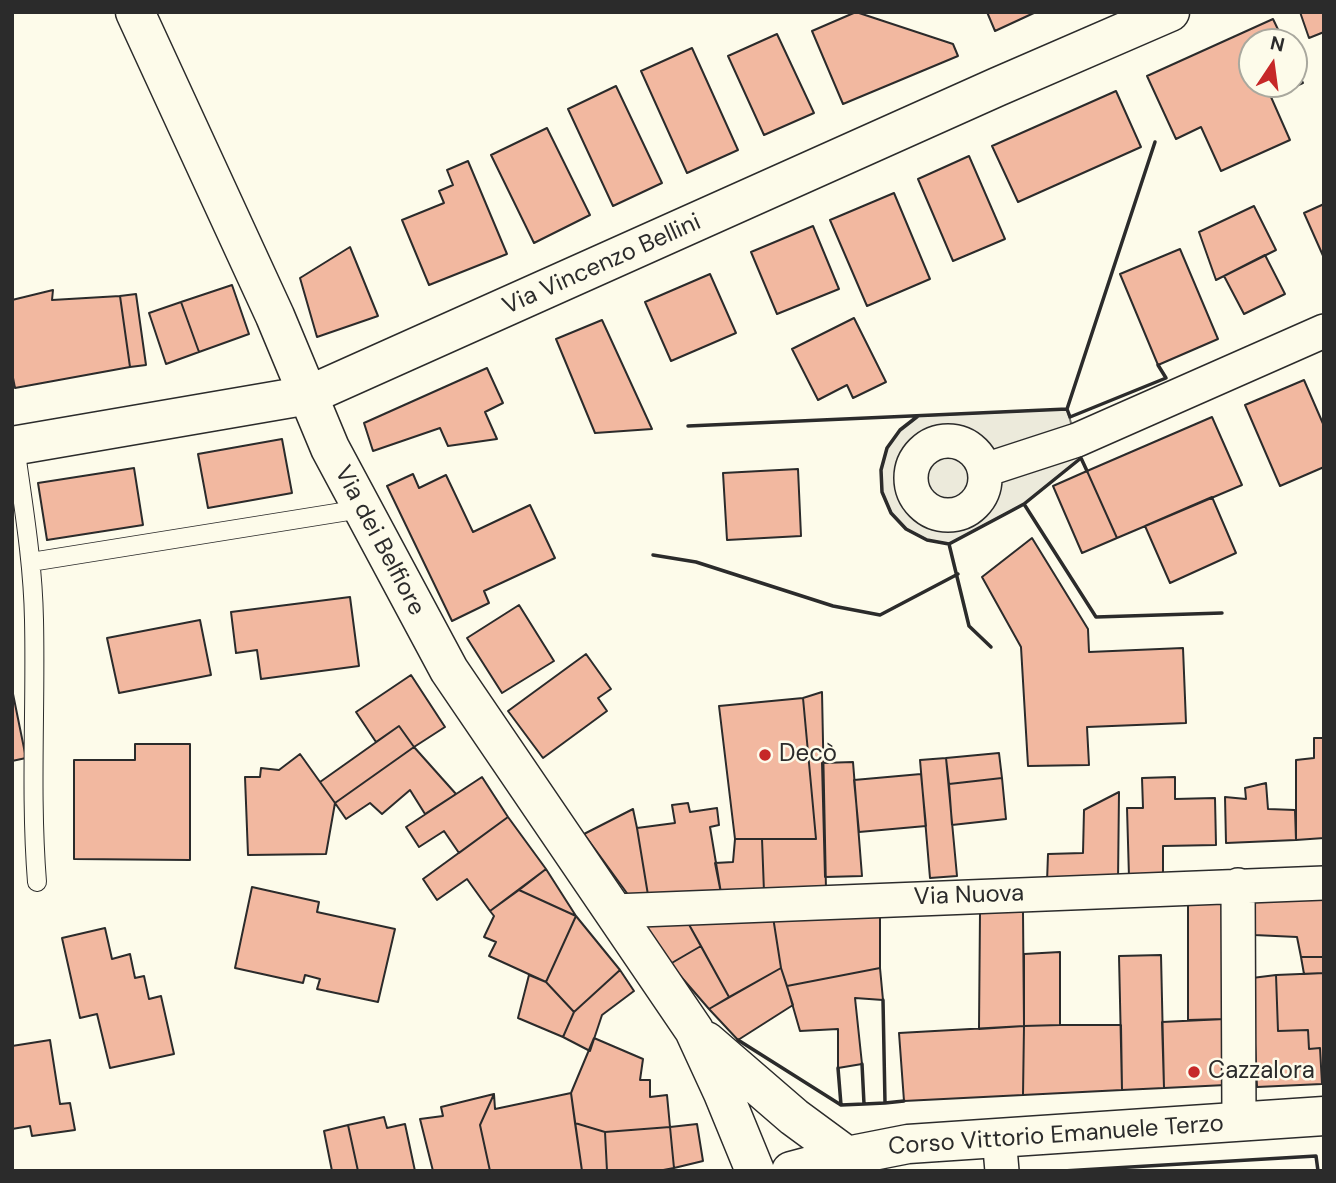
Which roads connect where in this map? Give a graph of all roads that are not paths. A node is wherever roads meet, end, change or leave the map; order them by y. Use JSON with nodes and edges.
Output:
{"nodes":[{"id":1,"x":135,"y":12,"type":"edge"},
{"id":2,"x":1170,"y":12,"type":"edge"},
{"id":3,"x":1114,"y":23,"type":"edge"},
{"id":4,"x":1324,"y":331,"type":"edge"},
{"id":5,"x":309,"y":395,"type":"junction"},
{"id":6,"x":14,"y":446,"type":"edge"},
{"id":7,"x":985,"y":470,"type":"dead end"},
{"id":8,"x":361,"y":509,"type":"junction"},
{"id":9,"x":31,"y":562,"type":"junction"},
{"id":10,"x":37,"y":881,"type":"dead end"},
{"id":11,"x":1324,"y":883,"type":"edge"},
{"id":12,"x":1238,"y":885,"type":"junction"},
{"id":13,"x":614,"y":911,"type":"junction"},
{"id":14,"x":694,"y":1030,"type":"junction"},
{"id":15,"x":1324,"y":1116,"type":"edge"},
{"id":16,"x":1239,"y":1121,"type":"junction"},
{"id":17,"x":1000,"y":1154,"type":"edge"},
{"id":18,"x":847,"y":1156,"type":"junction"},
{"id":19,"x":755,"y":1171,"type":"edge"},
{"id":20,"x":791,"y":1171,"type":"edge"}],
"edges":[{"from":1,"to":5,"type":"street","name":"Via dei Belfiore"},
{"from":2,"to":3,"type":"street","name":"Via Vincenzo Bellini"},
{"from":3,"to":5,"type":"street","name":"Via Vincenzo Bellini"},
{"from":4,"to":7,"type":"street"},
{"from":5,"to":6,"type":"street","name":"Via Vincenzo Bellini"},
{"from":5,"to":8,"type":"street","name":"Via dei Belfiore"},
{"from":6,"to":9,"type":"lane"},
{"from":8,"to":9,"type":"lane"},
{"from":8,"to":13,"type":"street","name":"Via dei Belfiore"},
{"from":9,"to":10,"type":"lane"},
{"from":11,"to":12,"type":"street","name":"Via Nuova"},
{"from":12,"to":13,"type":"street","name":"Via Nuova"},
{"from":12,"to":16,"type":"street"},
{"from":13,"to":14,"type":"street","name":"Via dei Belfiore"},
{"from":14,"to":18,"type":"street"},
{"from":14,"to":19,"type":"street"},
{"from":15,"to":16,"type":"street","name":"Corso Vittorio Emanuele Terzo"},
{"from":16,"to":17,"type":"street","name":"Corso Vittorio Emanuele Terzo"},
{"from":17,"to":18,"type":"street","name":"Corso Vittorio Emanuele Terzo"},
{"from":18,"to":20,"type":"street","name":"Corso Vittorio Emanuele Terzo"}]}
